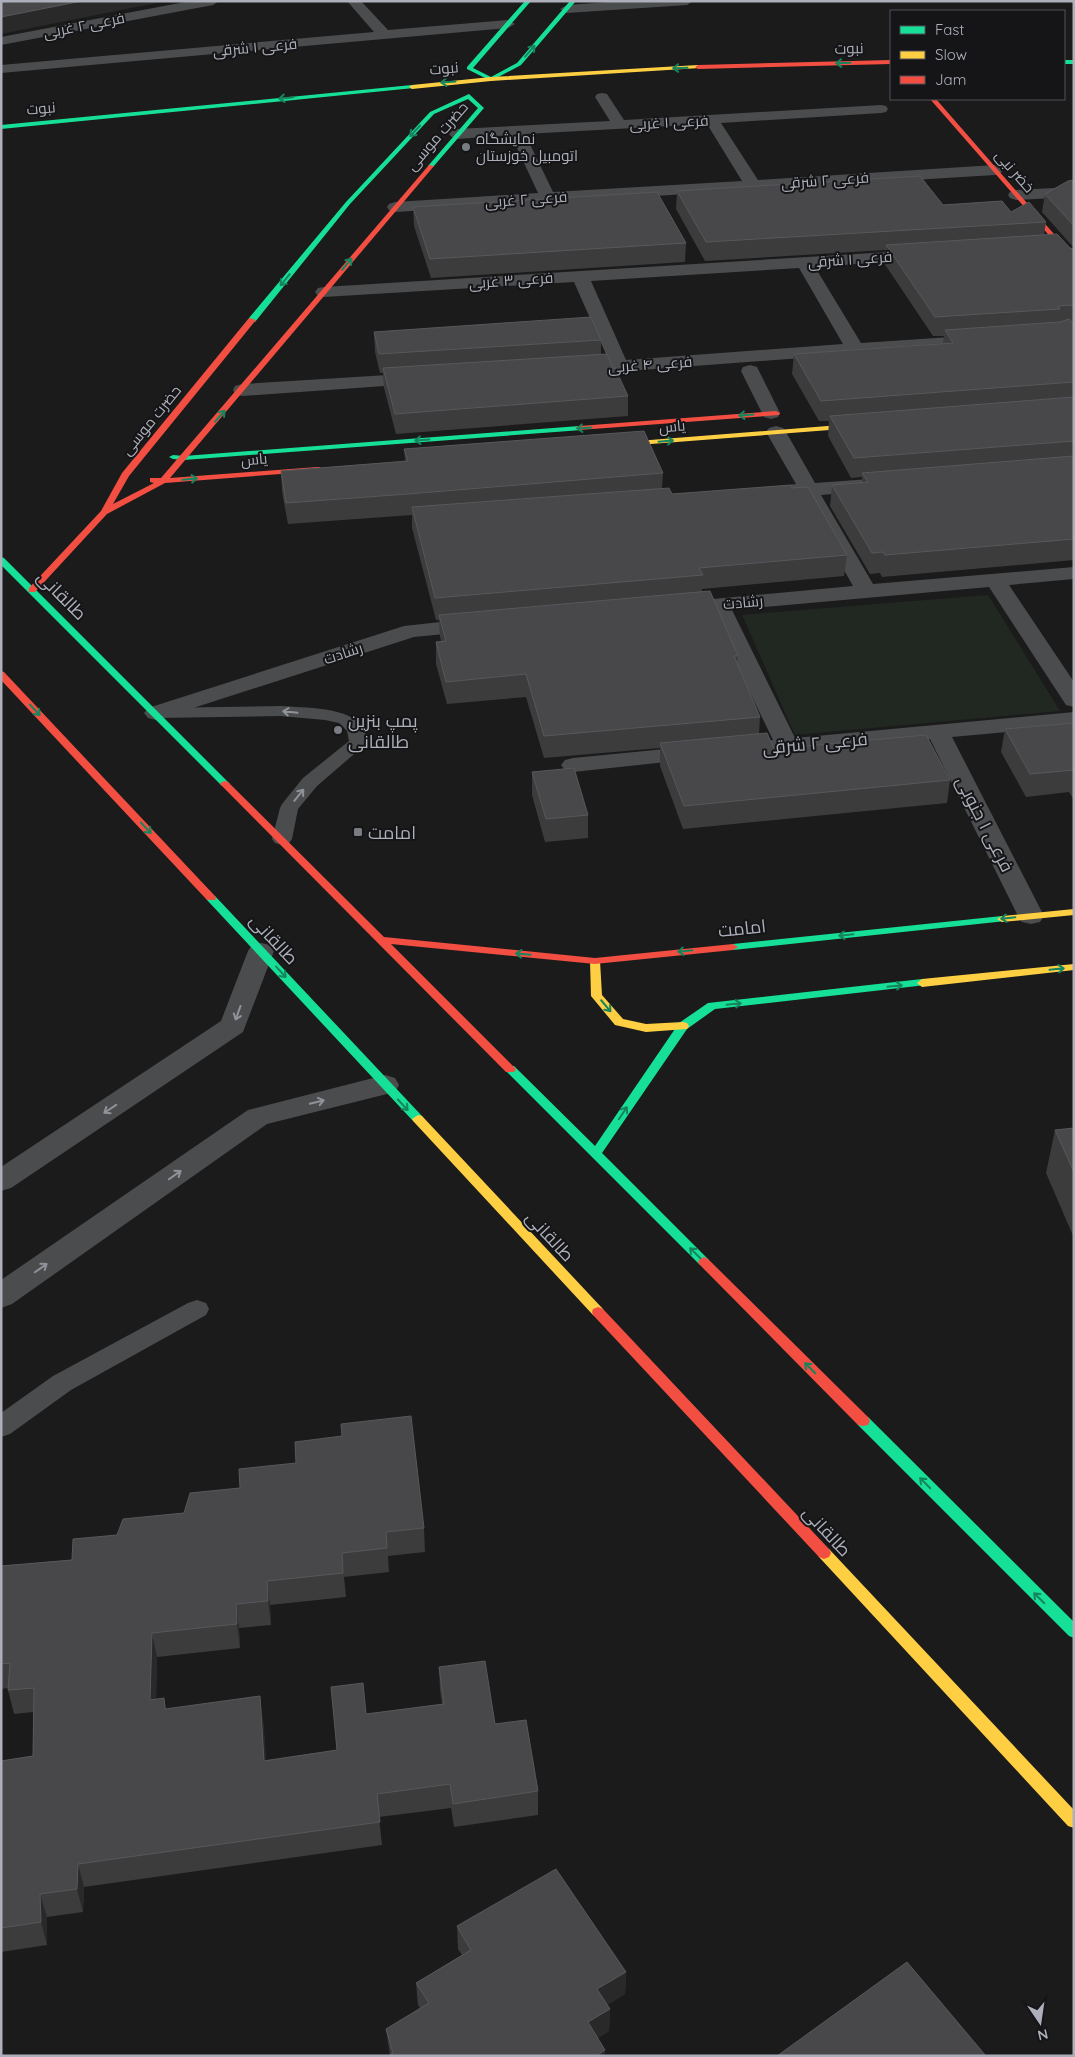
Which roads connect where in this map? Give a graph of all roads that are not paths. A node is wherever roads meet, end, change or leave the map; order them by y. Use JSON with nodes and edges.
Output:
{"nodes":[{"id":1,"x":213,"y":1,"type":"edge"},
{"id":2,"x":353,"y":1,"type":"edge"},
{"id":3,"x":528,"y":1,"type":"edge"},
{"id":4,"x":687,"y":1,"type":"edge"},
{"id":5,"x":570,"y":5,"type":"edge"},
{"id":6,"x":508,"y":24,"type":"junction"},
{"id":7,"x":385,"y":35,"type":"junction"},
{"id":8,"x":8,"y":40,"type":"edge"},
{"id":9,"x":890,"y":62,"type":"edge"},
{"id":10,"x":29,"y":66,"type":"junction"},
{"id":11,"x":1,"y":69,"type":"edge"},
{"id":12,"x":890,"y":73,"type":"edge"},
{"id":13,"x":491,"y":79,"type":"junction"},
{"id":14,"x":631,"y":83,"type":"dead end"},
{"id":15,"x":489,"y":94,"type":"dead end"},
{"id":16,"x":469,"y":96,"type":"junction"},
{"id":17,"x":602,"y":97,"type":"dead end"},
{"id":18,"x":430,"y":99,"type":"dead end"},
{"id":19,"x":934,"y":100,"type":"edge"},
{"id":20,"x":881,"y":109,"type":"dead end"},
{"id":21,"x":711,"y":119,"type":"junction"},
{"id":22,"x":620,"y":125,"type":"junction"},
{"id":23,"x":1,"y":127,"type":"edge"},
{"id":24,"x":89,"y":130,"type":"dead end"},
{"id":25,"x":516,"y":131,"type":"junction"},
{"id":26,"x":457,"y":134,"type":"junction"},
{"id":27,"x":1,"y":138,"type":"edge"},
{"id":28,"x":994,"y":170,"type":"junction"},
{"id":29,"x":753,"y":185,"type":"junction"},
{"id":30,"x":656,"y":191,"type":"junction"},
{"id":31,"x":1074,"y":192,"type":"edge"},
{"id":32,"x":1016,"y":196,"type":"junction"},
{"id":33,"x":548,"y":198,"type":"junction"},
{"id":34,"x":664,"y":206,"type":"edge"},
{"id":35,"x":395,"y":207,"type":"junction"},
{"id":36,"x":1060,"y":246,"type":"junction"},
{"id":37,"x":1040,"y":248,"type":"edge"},
{"id":38,"x":690,"y":253,"type":"dead end"},
{"id":39,"x":942,"y":254,"type":"edge"},
{"id":40,"x":804,"y":262,"type":"junction"},
{"id":41,"x":1074,"y":262,"type":"edge"},
{"id":42,"x":699,"y":269,"type":"junction"},
{"id":43,"x":580,"y":276,"type":"junction"},
{"id":44,"x":324,"y":292,"type":"junction"},
{"id":45,"x":1000,"y":339,"type":"edge"},
{"id":46,"x":855,"y":349,"type":"junction"},
{"id":47,"x":620,"y":366,"type":"junction"},
{"id":48,"x":560,"y":370,"type":"edge"},
{"id":49,"x":750,"y":371,"type":"dead end"},
{"id":50,"x":441,"y":378,"type":"edge"},
{"id":51,"x":242,"y":390,"type":"junction"},
{"id":52,"x":791,"y":412,"type":"dead end"},
{"id":53,"x":773,"y":423,"type":"junction"},
{"id":54,"x":875,"y":424,"type":"edge"},
{"id":55,"x":598,"y":447,"type":"edge"},
{"id":56,"x":142,"y":454,"type":"junction"},
{"id":57,"x":184,"y":458,"type":"junction"},
{"id":58,"x":331,"y":468,"type":"edge"},
{"id":59,"x":134,"y":476,"type":"junction"},
{"id":60,"x":163,"y":482,"type":"junction"},
{"id":61,"x":887,"y":484,"type":"edge"},
{"id":62,"x":808,"y":489,"type":"junction"},
{"id":63,"x":758,"y":493,"type":"edge"},
{"id":64,"x":104,"y":512,"type":"junction"},
{"id":65,"x":1,"y":560,"type":"edge"},
{"id":66,"x":1074,"y":573,"type":"edge"},
{"id":67,"x":995,"y":580,"type":"junction"},
{"id":68,"x":32,"y":590,"type":"junction"},
{"id":69,"x":866,"y":591,"type":"junction"},
{"id":70,"x":718,"y":604,"type":"junction"},
{"id":71,"x":659,"y":609,"type":"edge"},
{"id":72,"x":501,"y":623,"type":"edge"},
{"id":73,"x":1,"y":674,"type":"edge"},
{"id":74,"x":1074,"y":700,"type":"edge"},
{"id":75,"x":156,"y":713,"type":"junction"},
{"id":76,"x":1074,"y":719,"type":"edge"},
{"id":77,"x":938,"y":732,"type":"junction"},
{"id":78,"x":787,"y":745,"type":"junction"},
{"id":79,"x":573,"y":764,"type":"dead end"},
{"id":80,"x":282,"y":839,"type":"junction"},
{"id":81,"x":1074,"y":912,"type":"edge"},
{"id":82,"x":1032,"y":916,"type":"junction"},
{"id":83,"x":383,"y":940,"type":"junction"},
{"id":84,"x":261,"y":951,"type":"junction"},
{"id":85,"x":595,"y":961,"type":"junction"},
{"id":86,"x":1074,"y":967,"type":"edge"},
{"id":87,"x":683,"y":1026,"type":"junction"},
{"id":88,"x":385,"y":1085,"type":"junction"},
{"id":89,"x":596,"y":1153,"type":"junction"},
{"id":90,"x":1,"y":1181,"type":"edge"},
{"id":91,"x":1,"y":1296,"type":"edge"},
{"id":92,"x":197,"y":1309,"type":"dead end"},
{"id":93,"x":1,"y":1427,"type":"edge"},
{"id":94,"x":1074,"y":1632,"type":"edge"},
{"id":95,"x":1074,"y":1821,"type":"edge"}],
"edges":[{"from":1,"to":8,"type":"street","name":"فرعی ۲ غربی"},
{"from":2,"to":7,"type":"street"},
{"from":3,"to":6,"type":"main road"},
{"from":4,"to":5,"type":"street"},
{"from":13,"to":5,"type":"main road","one_way":true},
{"from":6,"to":7,"type":"street","name":"فرعی ۱ شرقی"},
{"from":6,"to":13,"type":"main road"},
{"from":7,"to":10,"type":"street","name":"فرعی ۱ شرقی"},
{"from":8,"to":10,"type":"street"},
{"from":9,"to":13,"type":"main road","name":"نبوت","one_way":true},
{"from":10,"to":11,"type":"street","name":"فرعی ۱ شرقی"},
{"from":12,"to":14,"type":"main road","name":"نبوت"},
{"from":13,"to":23,"type":"main road","name":"نبوت","one_way":true},
{"from":15,"to":16,"type":"main road","name":"نبوت"},
{"from":16,"to":18,"type":"main road","name":"نبوت"},
{"from":16,"to":26,"type":"main road","name":"حضرت موسی"},
{"from":16,"to":56,"type":"main road","name":"حضرت موسی","one_way":true},
{"from":17,"to":22,"type":"street"},
{"from":19,"to":28,"type":"main road","name":"خضر نبی"},
{"from":20,"to":21,"type":"street","name":"فرعی ۱ غربی"},
{"from":21,"to":22,"type":"street","name":"فرعی ۱ غربی"},
{"from":21,"to":29,"type":"street"},
{"from":22,"to":25,"type":"street","name":"فرعی ۱ غربی"},
{"from":24,"to":27,"type":"main road","name":"نبوت"},
{"from":25,"to":26,"type":"street","name":"فرعی ۱ غربی"},
{"from":25,"to":33,"type":"street"},
{"from":26,"to":35,"type":"main road","name":"حضرت موسی"},
{"from":28,"to":29,"type":"street","name":"فرعی ۲ شرقی"},
{"from":28,"to":32,"type":"main road","name":"خضر نبی"},
{"from":29,"to":30,"type":"street","name":"فرعی ۲ شرقی"},
{"from":30,"to":33,"type":"street","name":"فرعی ۲ غربی"},
{"from":30,"to":34,"type":"street"},
{"from":31,"to":32,"type":"street"},
{"from":32,"to":36,"type":"main road","name":"خضر نبی"},
{"from":33,"to":35,"type":"street","name":"فرعی ۲ غربی"},
{"from":44,"to":35,"type":"main road","name":"حضرت موسی","one_way":true},
{"from":36,"to":37,"type":"street"},
{"from":36,"to":41,"type":"main road","name":"خضر نبی"},
{"from":38,"to":42,"type":"street"},
{"from":39,"to":40,"type":"street","name":"فرعی ۱ شرقی"},
{"from":40,"to":42,"type":"street","name":"فرعی ۱ شرقی"},
{"from":40,"to":46,"type":"street"},
{"from":42,"to":43,"type":"street","name":"فرعی ۳ غربی"},
{"from":43,"to":44,"type":"street","name":"فرعی ۳ غربی"},
{"from":43,"to":47,"type":"street"},
{"from":44,"to":51,"type":"main road","name":"حضرت موسی"},
{"from":45,"to":46,"type":"street","name":"فرعی ۴ غربی"},
{"from":46,"to":47,"type":"street","name":"فرعی ۴ غربی"},
{"from":47,"to":48,"type":"street","name":"فرعی ۴ غربی"},
{"from":49,"to":53,"type":"street"},
{"from":50,"to":51,"type":"street"},
{"from":57,"to":51,"type":"main road","name":"حضرت موسی","one_way":true},
{"from":52,"to":53,"type":"main road","name":"یاس"},
{"from":53,"to":54,"type":"main road","name":"یاس"},
{"from":55,"to":53,"type":"main road","name":"یاس","one_way":true},
{"from":53,"to":57,"type":"main road","name":"یاس","one_way":true},
{"from":53,"to":62,"type":"street"},
{"from":56,"to":57,"type":"main road","name":"یاس"},
{"from":56,"to":59,"type":"main road","name":"حضرت موسی"},
{"from":57,"to":60,"type":"main road","name":"حضرت موسی"},
{"from":60,"to":58,"type":"main road","name":"یاس","one_way":true},
{"from":59,"to":60,"type":"main road","name":"یاس"},
{"from":59,"to":64,"type":"main road","name":"حضرت موسی"},
{"from":60,"to":64,"type":"main road","name":"حضرت موسی"},
{"from":61,"to":62,"type":"street"},
{"from":62,"to":63,"type":"street"},
{"from":62,"to":69,"type":"street"},
{"from":64,"to":68,"type":"main road","name":"حضرت موسی"},
{"from":65,"to":68,"type":"main road","name":"طالقانی"},
{"from":66,"to":67,"type":"street","name":"رشادت"},
{"from":67,"to":69,"type":"street","name":"رشادت"},
{"from":67,"to":74,"type":"street"},
{"from":68,"to":75,"type":"main road","name":"طالقانی"},
{"from":69,"to":70,"type":"street","name":"رشادت"},
{"from":70,"to":71,"type":"street","name":"رشادت"},
{"from":70,"to":78,"type":"street"},
{"from":72,"to":75,"type":"street","name":"رشادت"},
{"from":73,"to":84,"type":"main road","name":"طالقانی","one_way":true},
{"from":75,"to":80,"type":"main road","name":"طالقانی"},
{"from":80,"to":75,"type":"lane","one_way":true},
{"from":76,"to":77,"type":"street","name":"فرعی ۲ شرقی"},
{"from":77,"to":78,"type":"street","name":"فرعی ۲ شرقی"},
{"from":77,"to":82,"type":"street","name":"فرعی ۱ جنوبی"},
{"from":78,"to":79,"type":"street","name":"فرعی ۲ شرقی"},
{"from":80,"to":83,"type":"main road","name":"طالقانی"},
{"from":81,"to":82,"type":"main road","name":"امامت"},
{"from":82,"to":85,"type":"main road","name":"امامت","one_way":true},
{"from":85,"to":83,"type":"main road","name":"امامت","one_way":true},
{"from":83,"to":89,"type":"main road","name":"طالقانی"},
{"from":84,"to":88,"type":"main road","name":"طالقانی","one_way":true},
{"from":84,"to":90,"type":"street","one_way":true},
{"from":85,"to":87,"type":"main road","one_way":true},
{"from":87,"to":86,"type":"main road","one_way":true},
{"from":89,"to":87,"type":"main road","one_way":true},
{"from":91,"to":88,"type":"street","one_way":true},
{"from":88,"to":95,"type":"main road","name":"طالقانی","one_way":true},
{"from":94,"to":89,"type":"main road","name":"طالقانی","one_way":true},
{"from":92,"to":93,"type":"lane"}]}
